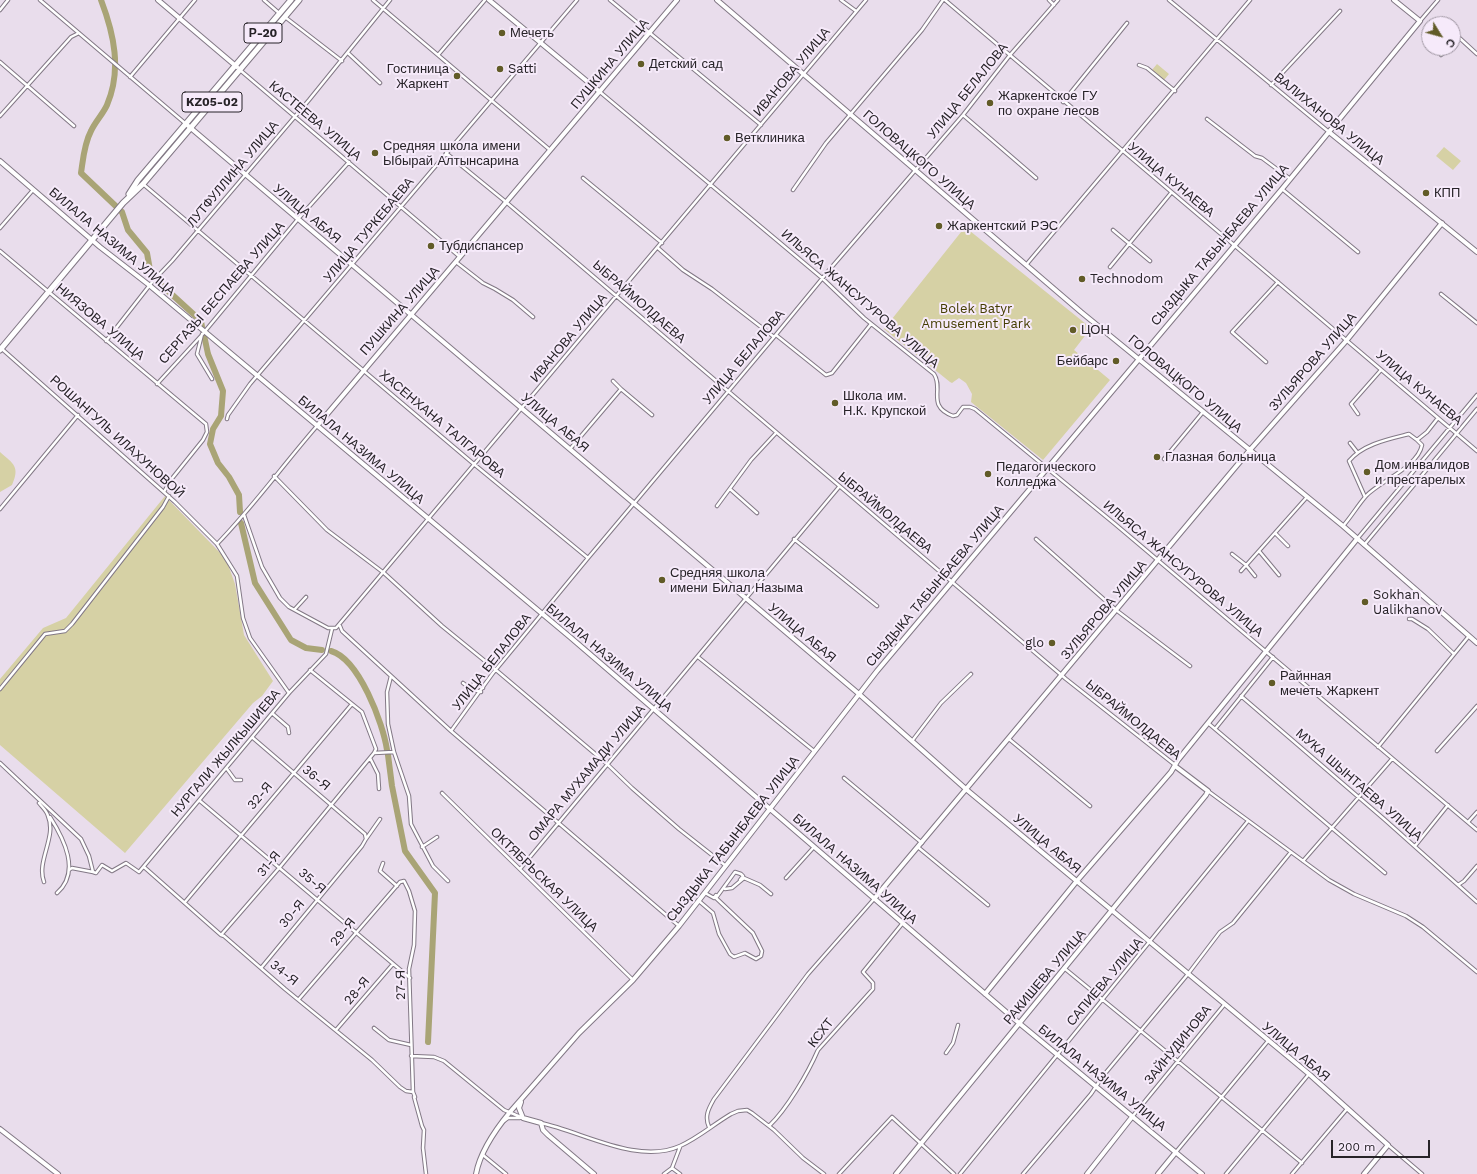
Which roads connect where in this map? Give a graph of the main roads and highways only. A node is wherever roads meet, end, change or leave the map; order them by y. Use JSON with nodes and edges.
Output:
{"nodes":[{"id":1,"x":291,"y":0,"type":"edge"},
{"id":2,"x":299,"y":0,"type":"edge"},
{"id":3,"x":282,"y":15,"type":"junction"},
{"id":4,"x":237,"y":68,"type":"joint"},
{"id":5,"x":0,"y":348,"type":"edge"}],
"edges":[{"from":1,"to":3,"type":"highway","number":"Р-20"},
{"from":2,"to":3,"type":"highway"},
{"from":3,"to":4,"type":"highway","number":"Р-20"},
{"from":4,"to":5,"type":"highway","number":"KZ05-02"}]}
